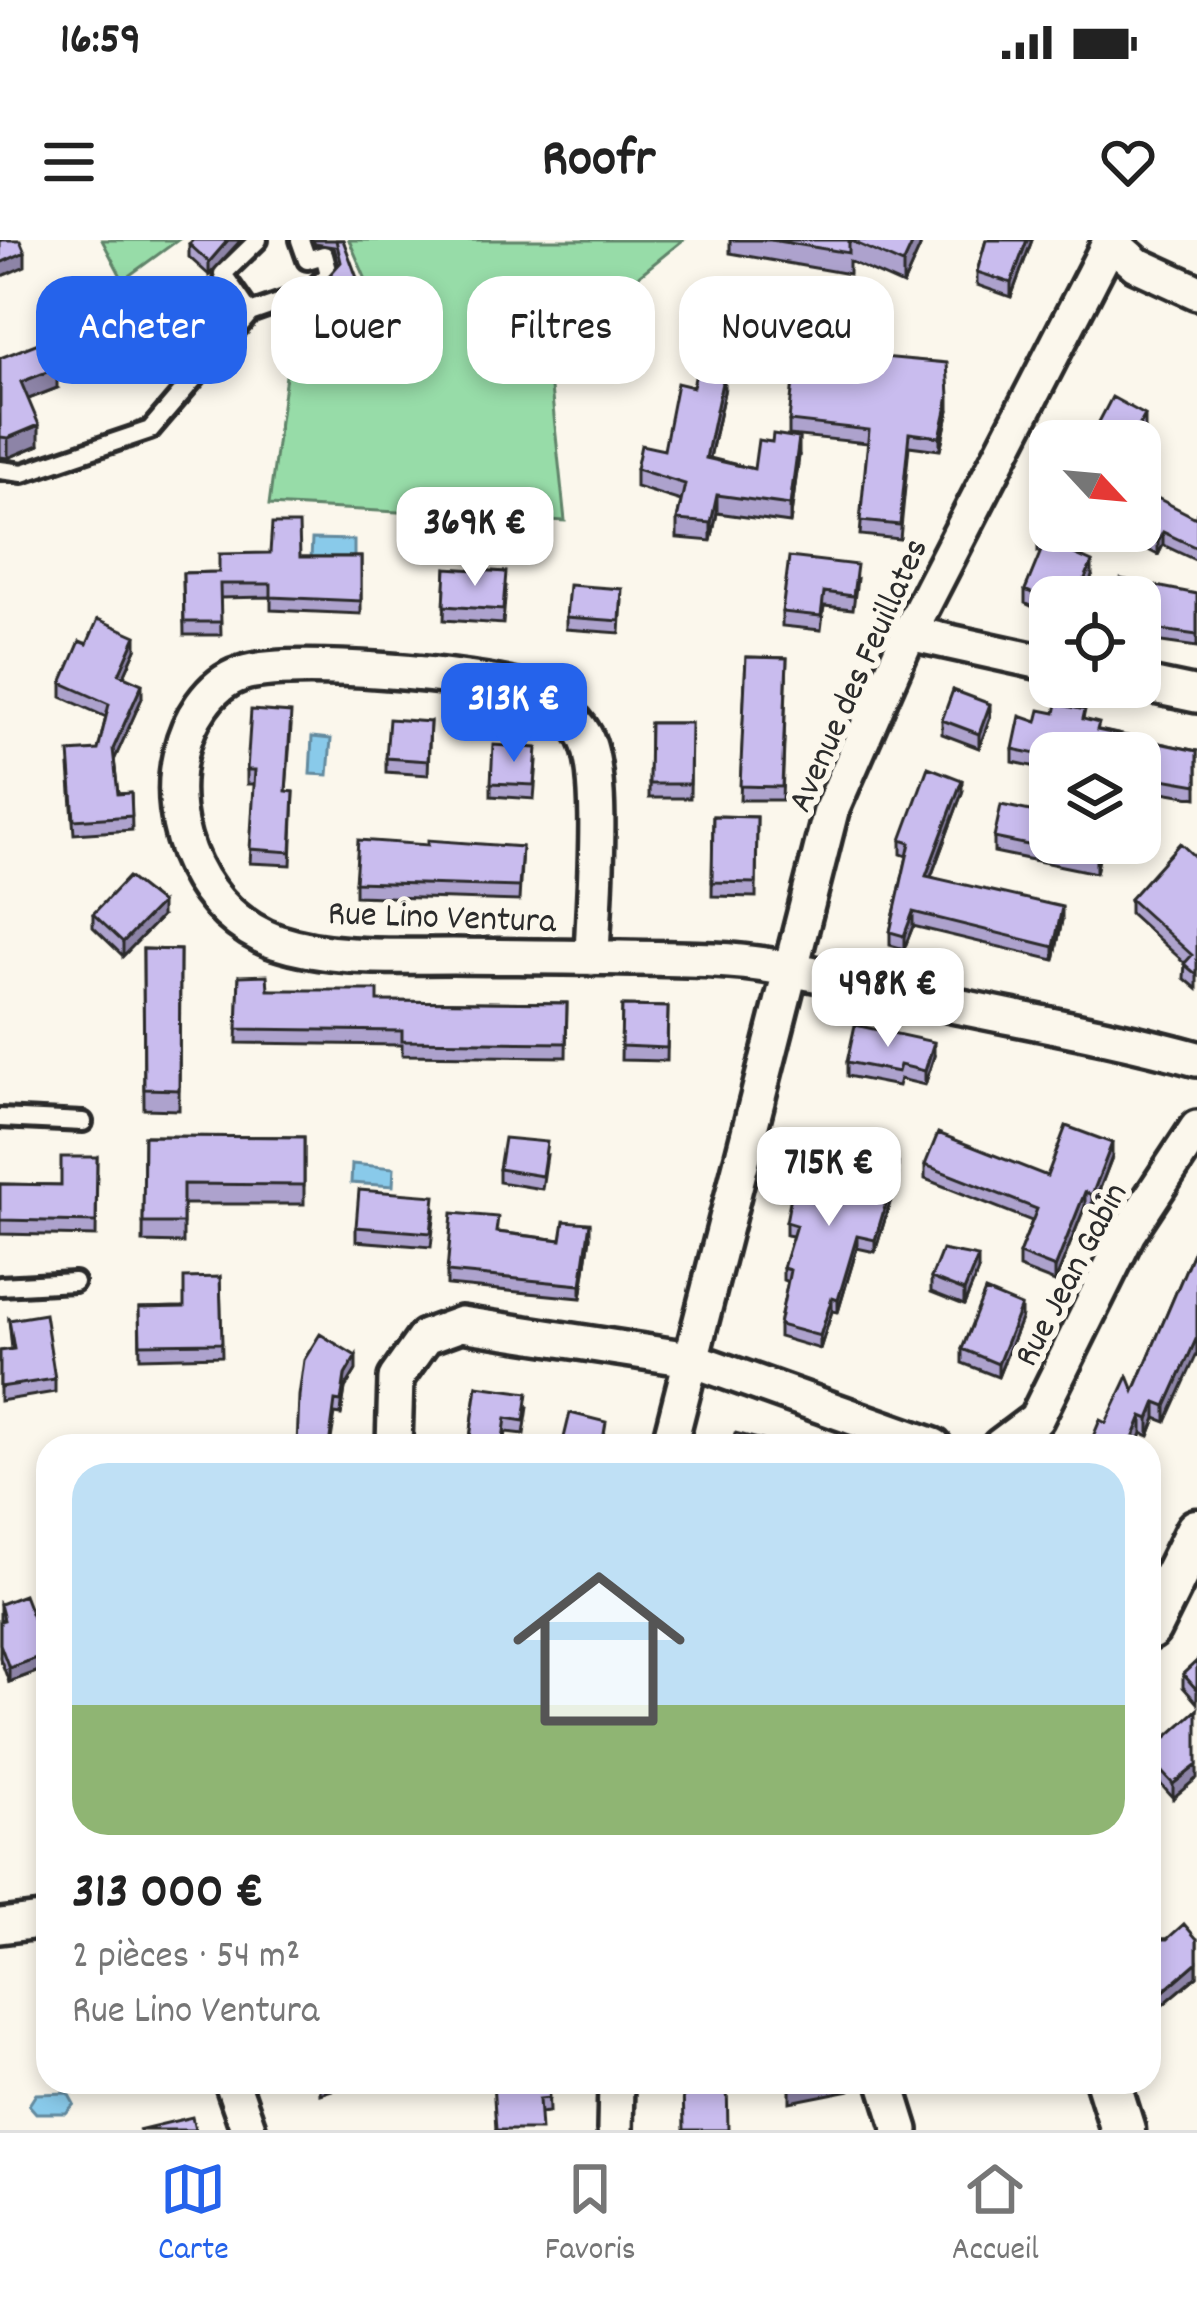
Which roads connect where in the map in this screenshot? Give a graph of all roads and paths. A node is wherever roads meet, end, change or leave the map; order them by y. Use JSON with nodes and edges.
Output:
{"nodes":[{"id":1,"x":258,"y":240,"type":"edge"},
{"id":2,"x":300,"y":240,"type":"edge"},
{"id":3,"x":1111,"y":241,"type":"edge"},
{"id":4,"x":1197,"y":292,"type":"edge"},
{"id":5,"x":250,"y":313,"type":"junction"},
{"id":6,"x":0,"y":470,"type":"edge"},
{"id":7,"x":909,"y":633,"type":"junction"},
{"id":8,"x":1029,"y":659,"type":"edge"},
{"id":9,"x":1161,"y":687,"type":"edge"},
{"id":10,"x":1197,"y":695,"type":"edge"},
{"id":11,"x":592,"y":958,"type":"junction"},
{"id":12,"x":789,"y":970,"type":"junction"},
{"id":13,"x":1197,"y":1059,"type":"edge"},
{"id":14,"x":0,"y":1118,"type":"edge"},
{"id":15,"x":83,"y":1122,"type":"dead end"},
{"id":16,"x":1197,"y":1128,"type":"edge"},
{"id":17,"x":74,"y":1282,"type":"dead end"},
{"id":18,"x":0,"y":1286,"type":"edge"},
{"id":19,"x":690,"y":1359,"type":"junction"},
{"id":20,"x":394,"y":1434,"type":"edge"},
{"id":21,"x":672,"y":1434,"type":"edge"},
{"id":22,"x":900,"y":1434,"type":"edge"},
{"id":23,"x":1016,"y":1434,"type":"edge"},
{"id":24,"x":1197,"y":1531,"type":"edge"},
{"id":25,"x":1161,"y":1604,"type":"edge"},
{"id":26,"x":36,"y":1922,"type":"edge"},
{"id":27,"x":0,"y":1926,"type":"edge"},
{"id":28,"x":236,"y":2094,"type":"edge"},
{"id":29,"x":616,"y":2094,"type":"edge"},
{"id":30,"x":890,"y":2094,"type":"edge"},
{"id":31,"x":1112,"y":2094,"type":"edge"},
{"id":32,"x":248,"y":2128,"type":"edge"},
{"id":33,"x":615,"y":2130,"type":"edge"},
{"id":34,"x":901,"y":2130,"type":"edge"},
{"id":35,"x":1123,"y":2130,"type":"edge"}],
"edges":[{"from":1,"to":5,"type":"lane"},
{"from":2,"to":5,"type":"lane"},
{"from":3,"to":4,"type":"street"},
{"from":3,"to":7,"type":"street","name":"Avenue des Feuillates"},
{"from":5,"to":6,"type":"lane"},
{"from":7,"to":8,"type":"street"},
{"from":7,"to":12,"type":"street","name":"Avenue des Feuillates"},
{"from":9,"to":10,"type":"street"},
{"from":11,"to":11,"type":"street","name":"Rue Lino Ventura"},
{"from":11,"to":12,"type":"street","name":"Rue Lino Ventura"},
{"from":12,"to":13,"type":"street","name":"Rue Lino Ventura"},
{"from":12,"to":19,"type":"street","name":"Avenue des Feuillates"},
{"from":14,"to":15,"type":"lane"},
{"from":16,"to":23,"type":"street","name":"Rue Jean Gabin"},
{"from":17,"to":18,"type":"lane"},
{"from":19,"to":20,"type":"street"},
{"from":19,"to":21,"type":"street","name":"Avenue des Feuillates"},
{"from":19,"to":22,"type":"street"},
{"from":24,"to":25,"type":"street"},
{"from":26,"to":27,"type":"street"},
{"from":28,"to":32,"type":"street"},
{"from":29,"to":33,"type":"street"},
{"from":30,"to":34,"type":"street"},
{"from":31,"to":35,"type":"street"}]}
